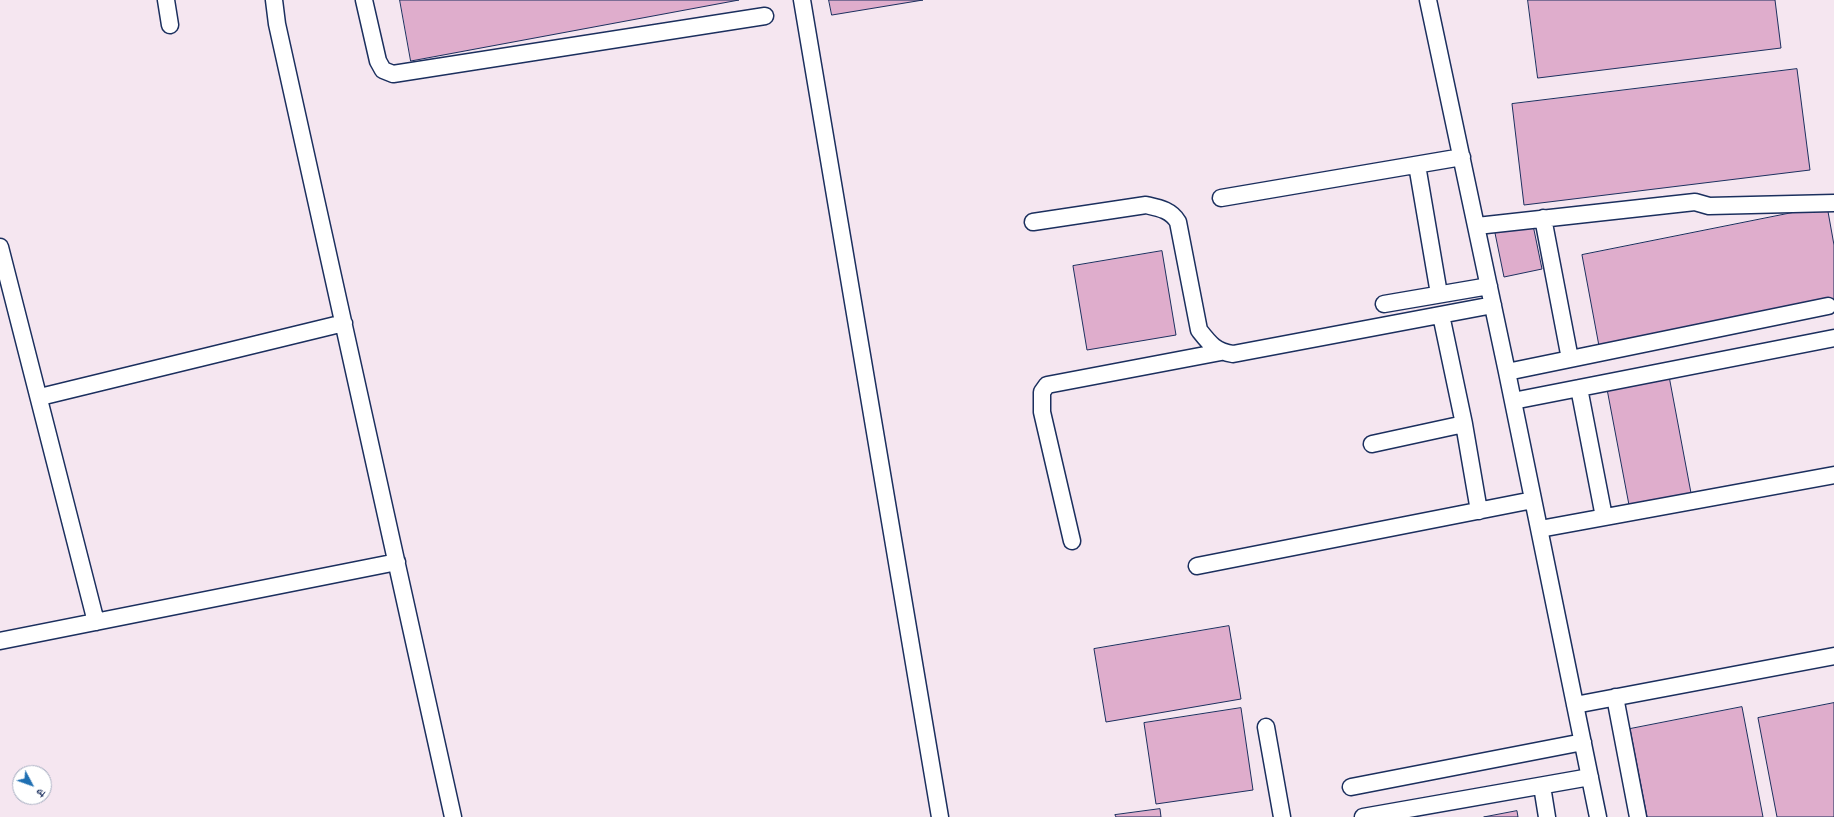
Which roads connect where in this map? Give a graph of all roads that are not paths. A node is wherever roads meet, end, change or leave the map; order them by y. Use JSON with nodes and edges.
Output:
{"nodes":[{"id":1,"x":166,"y":0,"type":"edge"},
{"id":2,"x":274,"y":0,"type":"edge"},
{"id":3,"x":364,"y":0,"type":"edge"},
{"id":4,"x":802,"y":0,"type":"edge"},
{"id":5,"x":1428,"y":0,"type":"edge"},
{"id":6,"x":765,"y":16,"type":"dead end"},
{"id":7,"x":170,"y":25,"type":"dead end"},
{"id":8,"x":1462,"y":157,"type":"junction"},
{"id":9,"x":1417,"y":165,"type":"junction"},
{"id":10,"x":1221,"y":198,"type":"dead end"},
{"id":11,"x":1834,"y":203,"type":"edge"},
{"id":12,"x":1543,"y":218,"type":"junction"},
{"id":13,"x":1033,"y":222,"type":"dead end"},
{"id":14,"x":1477,"y":226,"type":"junction"},
{"id":15,"x":0,"y":247,"type":"edge"},
{"id":16,"x":1489,"y":286,"type":"junction"},
{"id":17,"x":1439,"y":294,"type":"junction"},
{"id":18,"x":1384,"y":304,"type":"dead end"},
{"id":19,"x":1493,"y":305,"type":"junction"},
{"id":20,"x":1828,"y":306,"type":"dead end"},
{"id":21,"x":1441,"y":314,"type":"junction"},
{"id":22,"x":344,"y":323,"type":"junction"},
{"id":23,"x":1834,"y":338,"type":"edge"},
{"id":24,"x":1221,"y":352,"type":"junction"},
{"id":25,"x":1570,"y":359,"type":"junction"},
{"id":26,"x":1507,"y":372,"type":"junction"},
{"id":27,"x":1579,"y":388,"type":"junction"},
{"id":28,"x":40,"y":397,"type":"junction"},
{"id":29,"x":1513,"y":401,"type":"junction"},
{"id":30,"x":1464,"y":424,"type":"junction"},
{"id":31,"x":1372,"y":444,"type":"dead end"},
{"id":32,"x":1834,"y":475,"type":"edge"},
{"id":33,"x":1534,"y":500,"type":"junction"},
{"id":34,"x":1479,"y":511,"type":"junction"},
{"id":35,"x":1604,"y":517,"type":"junction"},
{"id":36,"x":1540,"y":529,"type":"junction"},
{"id":37,"x":1072,"y":541,"type":"dead end"},
{"id":38,"x":397,"y":562,"type":"junction"},
{"id":39,"x":1197,"y":566,"type":"dead end"},
{"id":40,"x":96,"y":622,"type":"junction"},
{"id":41,"x":0,"y":641,"type":"edge"},
{"id":42,"x":1834,"y":656,"type":"edge"},
{"id":43,"x":1615,"y":698,"type":"junction"},
{"id":44,"x":1575,"y":705,"type":"junction"},
{"id":45,"x":1266,"y":727,"type":"dead end"},
{"id":46,"x":1583,"y":742,"type":"junction"},
{"id":47,"x":1590,"y":777,"type":"junction"},
{"id":48,"x":1542,"y":786,"type":"junction"},
{"id":49,"x":1350,"y":787,"type":"dead end"},
{"id":50,"x":453,"y":817,"type":"edge"},
{"id":51,"x":940,"y":817,"type":"edge"},
{"id":52,"x":1282,"y":817,"type":"edge"},
{"id":53,"x":1363,"y":817,"type":"edge"},
{"id":54,"x":1547,"y":817,"type":"edge"},
{"id":55,"x":1598,"y":817,"type":"edge"},
{"id":56,"x":1638,"y":817,"type":"edge"}],
"edges":[{"from":1,"to":7,"type":"lane"},
{"from":2,"to":22,"type":"lane"},
{"from":3,"to":6,"type":"lane"},
{"from":4,"to":51,"type":"lane"},
{"from":5,"to":8,"type":"lane"},
{"from":8,"to":9,"type":"lane"},
{"from":8,"to":14,"type":"lane"},
{"from":9,"to":10,"type":"lane"},
{"from":9,"to":17,"type":"lane"},
{"from":11,"to":12,"type":"lane"},
{"from":12,"to":14,"type":"lane"},
{"from":12,"to":25,"type":"lane"},
{"from":13,"to":24,"type":"lane"},
{"from":14,"to":16,"type":"lane"},
{"from":15,"to":28,"type":"lane"},
{"from":16,"to":17,"type":"lane"},
{"from":16,"to":19,"type":"lane"},
{"from":17,"to":18,"type":"lane"},
{"from":19,"to":21,"type":"lane"},
{"from":19,"to":26,"type":"lane"},
{"from":20,"to":25,"type":"lane"},
{"from":21,"to":24,"type":"lane"},
{"from":21,"to":30,"type":"lane"},
{"from":22,"to":28,"type":"lane"},
{"from":22,"to":38,"type":"lane"},
{"from":23,"to":27,"type":"lane"},
{"from":24,"to":37,"type":"lane"},
{"from":25,"to":26,"type":"lane"},
{"from":26,"to":29,"type":"lane"},
{"from":27,"to":29,"type":"lane"},
{"from":27,"to":35,"type":"lane"},
{"from":28,"to":40,"type":"lane"},
{"from":29,"to":33,"type":"lane"},
{"from":30,"to":31,"type":"lane"},
{"from":30,"to":34,"type":"lane"},
{"from":32,"to":35,"type":"lane"},
{"from":33,"to":34,"type":"lane"},
{"from":33,"to":36,"type":"lane"},
{"from":34,"to":39,"type":"lane"},
{"from":35,"to":36,"type":"lane"},
{"from":36,"to":44,"type":"lane"},
{"from":38,"to":40,"type":"lane"},
{"from":38,"to":50,"type":"lane"},
{"from":40,"to":41,"type":"lane"},
{"from":42,"to":43,"type":"lane"},
{"from":43,"to":44,"type":"lane"},
{"from":43,"to":56,"type":"lane"},
{"from":44,"to":46,"type":"lane"},
{"from":45,"to":52,"type":"lane"},
{"from":46,"to":47,"type":"lane"},
{"from":46,"to":49,"type":"lane"},
{"from":47,"to":48,"type":"lane"},
{"from":47,"to":55,"type":"lane"},
{"from":48,"to":53,"type":"lane"},
{"from":48,"to":54,"type":"lane"}]}
